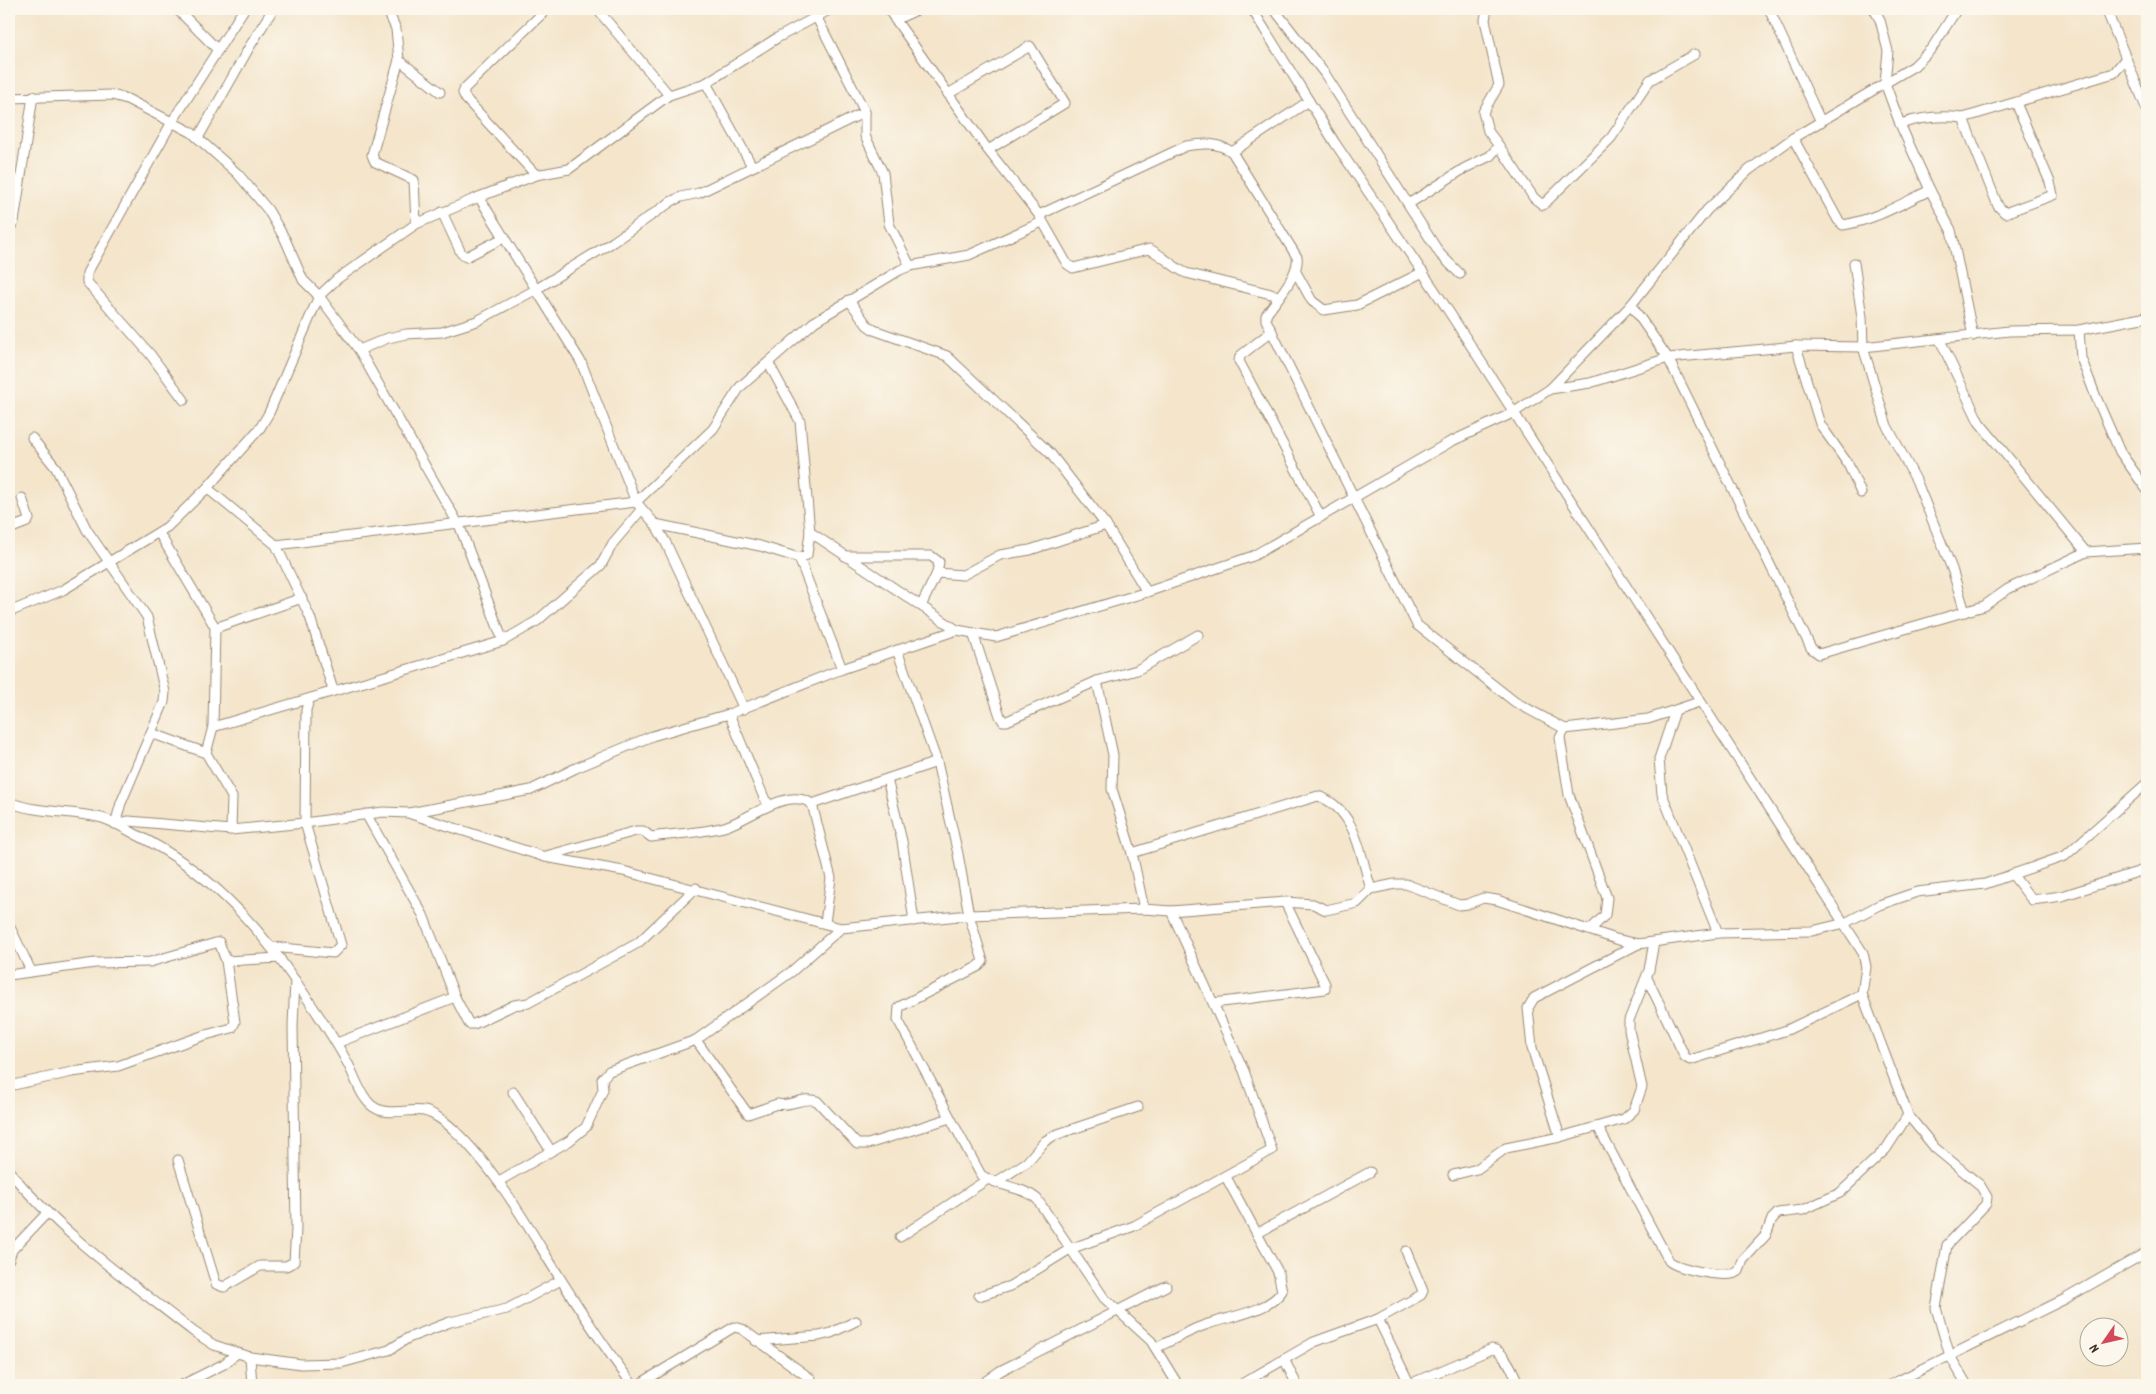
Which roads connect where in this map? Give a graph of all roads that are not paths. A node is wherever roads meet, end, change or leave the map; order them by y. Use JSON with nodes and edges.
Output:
{"nodes":[{"id":1,"x":177,"y":9,"type":"edge"},
{"id":2,"x":244,"y":9,"type":"edge"},
{"id":3,"x":273,"y":9,"type":"edge"},
{"id":4,"x":387,"y":9,"type":"edge"},
{"id":5,"x":547,"y":9,"type":"edge"},
{"id":6,"x":597,"y":9,"type":"edge"},
{"id":7,"x":831,"y":9,"type":"edge"},
{"id":8,"x":888,"y":9,"type":"edge"},
{"id":9,"x":919,"y":9,"type":"edge"},
{"id":10,"x":1252,"y":9,"type":"edge"},
{"id":11,"x":1274,"y":9,"type":"edge"},
{"id":12,"x":1486,"y":9,"type":"edge"},
{"id":13,"x":1769,"y":9,"type":"edge"},
{"id":14,"x":1874,"y":9,"type":"edge"},
{"id":15,"x":1958,"y":9,"type":"edge"},
{"id":16,"x":2106,"y":9,"type":"edge"},
{"id":17,"x":816,"y":16,"type":"junction"},
{"id":18,"x":895,"y":20,"type":"junction"},
{"id":19,"x":218,"y":50,"type":"junction"},
{"id":20,"x":1695,"y":54,"type":"dead end"},
{"id":21,"x":2126,"y":58,"type":"junction"},
{"id":22,"x":399,"y":60,"type":"junction"},
{"id":23,"x":706,"y":83,"type":"junction"},
{"id":24,"x":1886,"y":83,"type":"junction"},
{"id":25,"x":440,"y":92,"type":"dead end"},
{"id":26,"x":948,"y":94,"type":"junction"},
{"id":27,"x":32,"y":96,"type":"junction"},
{"id":28,"x":669,"y":96,"type":"junction"},
{"id":29,"x":9,"y":98,"type":"edge"},
{"id":30,"x":1309,"y":101,"type":"junction"},
{"id":31,"x":2016,"y":103,"type":"junction"},
{"id":32,"x":2147,"y":110,"type":"edge"},
{"id":33,"x":865,"y":112,"type":"junction"},
{"id":34,"x":1963,"y":118,"type":"junction"},
{"id":35,"x":172,"y":122,"type":"junction"},
{"id":36,"x":1821,"y":122,"type":"junction"},
{"id":37,"x":1900,"y":124,"type":"junction"},
{"id":38,"x":198,"y":138,"type":"junction"},
{"id":39,"x":1793,"y":138,"type":"junction"},
{"id":40,"x":1499,"y":146,"type":"junction"},
{"id":41,"x":988,"y":150,"type":"junction"},
{"id":42,"x":1232,"y":152,"type":"junction"},
{"id":43,"x":752,"y":166,"type":"junction"},
{"id":44,"x":536,"y":175,"type":"junction"},
{"id":45,"x":1930,"y":190,"type":"junction"},
{"id":46,"x":479,"y":196,"type":"junction"},
{"id":47,"x":1410,"y":203,"type":"junction"},
{"id":48,"x":442,"y":212,"type":"junction"},
{"id":49,"x":1041,"y":218,"type":"junction"},
{"id":50,"x":416,"y":224,"type":"junction"},
{"id":51,"x":9,"y":229,"type":"edge"},
{"id":52,"x":506,"y":237,"type":"junction"},
{"id":53,"x":1854,"y":263,"type":"dead end"},
{"id":54,"x":910,"y":266,"type":"junction"},
{"id":55,"x":1296,"y":272,"type":"junction"},
{"id":56,"x":1423,"y":272,"type":"junction"},
{"id":57,"x":1460,"y":274,"type":"dead end"},
{"id":58,"x":535,"y":290,"type":"junction"},
{"id":59,"x":319,"y":296,"type":"junction"},
{"id":60,"x":1279,"y":296,"type":"junction"},
{"id":61,"x":849,"y":300,"type":"junction"},
{"id":62,"x":1631,"y":305,"type":"junction"},
{"id":63,"x":2147,"y":317,"type":"edge"},
{"id":64,"x":1272,"y":330,"type":"junction"},
{"id":65,"x":2079,"y":330,"type":"junction"},
{"id":66,"x":1973,"y":336,"type":"junction"},
{"id":67,"x":1940,"y":340,"type":"junction"},
{"id":68,"x":1796,"y":346,"type":"junction"},
{"id":69,"x":1863,"y":346,"type":"junction"},
{"id":70,"x":359,"y":350,"type":"junction"},
{"id":71,"x":1668,"y":358,"type":"junction"},
{"id":72,"x":769,"y":364,"type":"junction"},
{"id":73,"x":1550,"y":388,"type":"junction"},
{"id":74,"x":184,"y":400,"type":"dead end"},
{"id":75,"x":1513,"y":413,"type":"junction"},
{"id":76,"x":32,"y":438,"type":"dead end"},
{"id":77,"x":207,"y":488,"type":"junction"},
{"id":78,"x":2147,"y":490,"type":"edge"},
{"id":79,"x":1861,"y":493,"type":"dead end"},
{"id":80,"x":22,"y":498,"type":"dead end"},
{"id":81,"x":1353,"y":498,"type":"junction"},
{"id":82,"x":636,"y":502,"type":"junction"},
{"id":83,"x":641,"y":510,"type":"junction"},
{"id":84,"x":1321,"y":517,"type":"junction"},
{"id":85,"x":457,"y":524,"type":"junction"},
{"id":86,"x":655,"y":524,"type":"junction"},
{"id":87,"x":1106,"y":525,"type":"junction"},
{"id":88,"x":9,"y":529,"type":"edge"},
{"id":89,"x":810,"y":532,"type":"junction"},
{"id":90,"x":159,"y":533,"type":"junction"},
{"id":91,"x":276,"y":545,"type":"junction"},
{"id":92,"x":2147,"y":549,"type":"edge"},
{"id":93,"x":2086,"y":552,"type":"junction"},
{"id":94,"x":845,"y":556,"type":"junction"},
{"id":95,"x":799,"y":558,"type":"junction"},
{"id":96,"x":111,"y":563,"type":"junction"},
{"id":97,"x":937,"y":573,"type":"junction"},
{"id":98,"x":1147,"y":592,"type":"junction"},
{"id":99,"x":302,"y":598,"type":"junction"},
{"id":100,"x":921,"y":606,"type":"junction"},
{"id":101,"x":9,"y":612,"type":"edge"},
{"id":102,"x":1965,"y":612,"type":"junction"},
{"id":103,"x":215,"y":626,"type":"junction"},
{"id":104,"x":957,"y":630,"type":"junction"},
{"id":105,"x":973,"y":633,"type":"junction"},
{"id":106,"x":1198,"y":635,"type":"dead end"},
{"id":107,"x":503,"y":641,"type":"junction"},
{"id":108,"x":897,"y":650,"type":"junction"},
{"id":109,"x":842,"y":669,"type":"junction"},
{"id":110,"x":1097,"y":681,"type":"junction"},
{"id":111,"x":333,"y":690,"type":"junction"},
{"id":112,"x":309,"y":700,"type":"junction"},
{"id":113,"x":1699,"y":702,"type":"junction"},
{"id":114,"x":744,"y":709,"type":"junction"},
{"id":115,"x":1675,"y":711,"type":"junction"},
{"id":116,"x":729,"y":714,"type":"junction"},
{"id":117,"x":213,"y":728,"type":"junction"},
{"id":118,"x":1565,"y":729,"type":"junction"},
{"id":119,"x":151,"y":733,"type":"junction"},
{"id":120,"x":206,"y":753,"type":"junction"},
{"id":121,"x":937,"y":762,"type":"junction"},
{"id":122,"x":887,"y":780,"type":"junction"},
{"id":123,"x":2147,"y":783,"type":"edge"},
{"id":124,"x":9,"y":802,"type":"edge"},
{"id":125,"x":769,"y":804,"type":"junction"},
{"id":126,"x":812,"y":804,"type":"junction"},
{"id":127,"x":409,"y":813,"type":"junction"},
{"id":128,"x":366,"y":814,"type":"junction"},
{"id":129,"x":116,"y":824,"type":"junction"},
{"id":130,"x":305,"y":824,"type":"junction"},
{"id":131,"x":231,"y":830,"type":"junction"},
{"id":132,"x":1132,"y":853,"type":"junction"},
{"id":133,"x":545,"y":857,"type":"junction"},
{"id":134,"x":2147,"y":870,"type":"edge"},
{"id":135,"x":2012,"y":874,"type":"junction"},
{"id":136,"x":696,"y":888,"type":"junction"},
{"id":137,"x":1371,"y":889,"type":"junction"},
{"id":138,"x":1284,"y":902,"type":"junction"},
{"id":139,"x":1144,"y":909,"type":"junction"},
{"id":140,"x":1171,"y":910,"type":"junction"},
{"id":141,"x":968,"y":915,"type":"junction"},
{"id":142,"x":914,"y":920,"type":"junction"},
{"id":143,"x":825,"y":923,"type":"junction"},
{"id":144,"x":1845,"y":923,"type":"junction"},
{"id":145,"x":9,"y":925,"type":"edge"},
{"id":146,"x":841,"y":928,"type":"junction"},
{"id":147,"x":1590,"y":930,"type":"junction"},
{"id":148,"x":1718,"y":933,"type":"junction"},
{"id":149,"x":1654,"y":942,"type":"junction"},
{"id":150,"x":1638,"y":944,"type":"junction"},
{"id":151,"x":272,"y":947,"type":"junction"},
{"id":152,"x":280,"y":958,"type":"junction"},
{"id":153,"x":226,"y":961,"type":"junction"},
{"id":154,"x":30,"y":972,"type":"junction"},
{"id":155,"x":9,"y":976,"type":"edge"},
{"id":156,"x":1647,"y":978,"type":"junction"},
{"id":157,"x":295,"y":980,"type":"junction"},
{"id":158,"x":1862,"y":994,"type":"junction"},
{"id":159,"x":455,"y":997,"type":"junction"},
{"id":160,"x":1214,"y":1003,"type":"junction"},
{"id":161,"x":696,"y":1040,"type":"junction"},
{"id":162,"x":337,"y":1043,"type":"junction"},
{"id":163,"x":9,"y":1086,"type":"edge"},
{"id":164,"x":513,"y":1092,"type":"dead end"},
{"id":165,"x":1138,"y":1107,"type":"dead end"},
{"id":166,"x":1908,"y":1115,"type":"junction"},
{"id":167,"x":950,"y":1118,"type":"junction"},
{"id":168,"x":1598,"y":1127,"type":"junction"},
{"id":169,"x":1560,"y":1137,"type":"junction"},
{"id":170,"x":551,"y":1151,"type":"junction"},
{"id":171,"x":178,"y":1160,"type":"dead end"},
{"id":172,"x":9,"y":1171,"type":"edge"},
{"id":173,"x":1370,"y":1172,"type":"dead end"},
{"id":174,"x":1453,"y":1175,"type":"dead end"},
{"id":175,"x":1226,"y":1177,"type":"junction"},
{"id":176,"x":500,"y":1181,"type":"junction"},
{"id":177,"x":992,"y":1181,"type":"junction"},
{"id":178,"x":47,"y":1213,"type":"junction"},
{"id":179,"x":1258,"y":1233,"type":"junction"},
{"id":180,"x":900,"y":1236,"type":"dead end"},
{"id":181,"x":1070,"y":1249,"type":"junction"},
{"id":182,"x":1406,"y":1252,"type":"dead end"},
{"id":183,"x":2147,"y":1252,"type":"edge"},
{"id":184,"x":10,"y":1253,"type":"edge"},
{"id":185,"x":561,"y":1280,"type":"junction"},
{"id":186,"x":1166,"y":1286,"type":"dead end"},
{"id":187,"x":979,"y":1296,"type":"dead end"},
{"id":188,"x":1118,"y":1311,"type":"junction"},
{"id":189,"x":1378,"y":1319,"type":"junction"},
{"id":190,"x":856,"y":1321,"type":"dead end"},
{"id":191,"x":756,"y":1341,"type":"junction"},
{"id":192,"x":1156,"y":1348,"type":"junction"},
{"id":193,"x":237,"y":1353,"type":"junction"},
{"id":194,"x":1950,"y":1356,"type":"junction"},
{"id":195,"x":250,"y":1357,"type":"junction"},
{"id":196,"x":1284,"y":1359,"type":"junction"},
{"id":197,"x":986,"y":1380,"type":"dead end"},
{"id":198,"x":182,"y":1385,"type":"edge"},
{"id":199,"x":252,"y":1385,"type":"edge"},
{"id":200,"x":633,"y":1385,"type":"edge"},
{"id":201,"x":638,"y":1385,"type":"edge"},
{"id":202,"x":814,"y":1385,"type":"edge"},
{"id":203,"x":1178,"y":1385,"type":"edge"},
{"id":204,"x":1240,"y":1385,"type":"edge"},
{"id":205,"x":1297,"y":1385,"type":"edge"},
{"id":206,"x":1410,"y":1385,"type":"edge"},
{"id":207,"x":1519,"y":1385,"type":"edge"},
{"id":208,"x":1890,"y":1385,"type":"edge"},
{"id":209,"x":1967,"y":1385,"type":"edge"}],
"edges":[{"from":1,"to":19,"type":"street"},
{"from":2,"to":19,"type":"street"},
{"from":3,"to":38,"type":"street"},
{"from":4,"to":22,"type":"street"},
{"from":5,"to":44,"type":"street"},
{"from":6,"to":28,"type":"street"},
{"from":7,"to":17,"type":"street"},
{"from":8,"to":18,"type":"street"},
{"from":9,"to":18,"type":"street"},
{"from":10,"to":30,"type":"street"},
{"from":11,"to":47,"type":"street"},
{"from":12,"to":40,"type":"street"},
{"from":13,"to":36,"type":"street"},
{"from":14,"to":24,"type":"street"},
{"from":15,"to":24,"type":"street"},
{"from":16,"to":21,"type":"street"},
{"from":17,"to":23,"type":"street"},
{"from":17,"to":33,"type":"street"},
{"from":18,"to":26,"type":"street"},
{"from":19,"to":35,"type":"street"},
{"from":20,"to":40,"type":"street"},
{"from":21,"to":31,"type":"street"},
{"from":21,"to":32,"type":"street"},
{"from":22,"to":25,"type":"street"},
{"from":22,"to":50,"type":"street"},
{"from":23,"to":28,"type":"street"},
{"from":23,"to":43,"type":"street"},
{"from":24,"to":36,"type":"street"},
{"from":24,"to":37,"type":"street"},
{"from":26,"to":41,"type":"street"},
{"from":26,"to":41,"type":"street"},
{"from":27,"to":29,"type":"street"},
{"from":27,"to":35,"type":"street"},
{"from":27,"to":51,"type":"street"},
{"from":28,"to":44,"type":"street"},
{"from":30,"to":42,"type":"street"},
{"from":30,"to":56,"type":"street"},
{"from":31,"to":34,"type":"street"},
{"from":31,"to":34,"type":"street"},
{"from":33,"to":43,"type":"street"},
{"from":33,"to":54,"type":"street"},
{"from":34,"to":37,"type":"street"},
{"from":35,"to":38,"type":"street"},
{"from":35,"to":74,"type":"street"},
{"from":36,"to":39,"type":"street"},
{"from":37,"to":45,"type":"street"},
{"from":38,"to":59,"type":"street"},
{"from":39,"to":45,"type":"street"},
{"from":39,"to":62,"type":"street"},
{"from":40,"to":47,"type":"street"},
{"from":41,"to":49,"type":"street"},
{"from":42,"to":49,"type":"street"},
{"from":42,"to":55,"type":"street"},
{"from":43,"to":58,"type":"street"},
{"from":44,"to":46,"type":"street"},
{"from":45,"to":66,"type":"street"},
{"from":46,"to":48,"type":"street"},
{"from":46,"to":52,"type":"street"},
{"from":47,"to":57,"type":"street"},
{"from":48,"to":50,"type":"street"},
{"from":48,"to":52,"type":"street"},
{"from":49,"to":54,"type":"street"},
{"from":49,"to":60,"type":"street"},
{"from":50,"to":59,"type":"street"},
{"from":52,"to":58,"type":"street"},
{"from":53,"to":69,"type":"street"},
{"from":54,"to":61,"type":"street"},
{"from":55,"to":56,"type":"street"},
{"from":55,"to":60,"type":"street"},
{"from":56,"to":75,"type":"street"},
{"from":58,"to":70,"type":"street"},
{"from":58,"to":82,"type":"street"},
{"from":59,"to":70,"type":"street"},
{"from":59,"to":77,"type":"street"},
{"from":60,"to":64,"type":"street"},
{"from":61,"to":72,"type":"street"},
{"from":61,"to":87,"type":"street"},
{"from":62,"to":71,"type":"street"},
{"from":62,"to":73,"type":"street"},
{"from":63,"to":65,"type":"street"},
{"from":64,"to":81,"type":"street"},
{"from":64,"to":84,"type":"street"},
{"from":65,"to":66,"type":"street"},
{"from":65,"to":78,"type":"street"},
{"from":66,"to":67,"type":"street"},
{"from":67,"to":69,"type":"street"},
{"from":67,"to":93,"type":"street"},
{"from":68,"to":69,"type":"street"},
{"from":68,"to":71,"type":"street"},
{"from":68,"to":79,"type":"street"},
{"from":69,"to":102,"type":"street"},
{"from":70,"to":85,"type":"street"},
{"from":71,"to":73,"type":"street"},
{"from":71,"to":102,"type":"street"},
{"from":72,"to":82,"type":"street"},
{"from":72,"to":89,"type":"street"},
{"from":73,"to":75,"type":"street"},
{"from":75,"to":81,"type":"street"},
{"from":75,"to":113,"type":"street"},
{"from":76,"to":96,"type":"street"},
{"from":77,"to":90,"type":"street"},
{"from":77,"to":91,"type":"street"},
{"from":80,"to":88,"type":"street"},
{"from":81,"to":84,"type":"street"},
{"from":81,"to":118,"type":"street"},
{"from":82,"to":83,"type":"street"},
{"from":82,"to":85,"type":"street"},
{"from":83,"to":86,"type":"street"},
{"from":83,"to":107,"type":"street"},
{"from":84,"to":98,"type":"street"},
{"from":85,"to":91,"type":"street"},
{"from":85,"to":107,"type":"street"},
{"from":86,"to":95,"type":"street"},
{"from":86,"to":114,"type":"street"},
{"from":87,"to":97,"type":"street"},
{"from":87,"to":98,"type":"street"},
{"from":89,"to":94,"type":"street"},
{"from":89,"to":95,"type":"street"},
{"from":90,"to":96,"type":"street"},
{"from":90,"to":103,"type":"street"},
{"from":91,"to":99,"type":"street"},
{"from":92,"to":93,"type":"street"},
{"from":93,"to":102,"type":"street"},
{"from":94,"to":97,"type":"street"},
{"from":94,"to":100,"type":"street"},
{"from":95,"to":109,"type":"street"},
{"from":96,"to":101,"type":"street"},
{"from":96,"to":119,"type":"street"},
{"from":97,"to":100,"type":"street"},
{"from":98,"to":105,"type":"street"},
{"from":99,"to":103,"type":"street"},
{"from":99,"to":111,"type":"street"},
{"from":100,"to":104,"type":"street"},
{"from":103,"to":117,"type":"street"},
{"from":104,"to":105,"type":"street"},
{"from":104,"to":108,"type":"street"},
{"from":105,"to":110,"type":"street"},
{"from":106,"to":110,"type":"street"},
{"from":107,"to":111,"type":"street"},
{"from":108,"to":109,"type":"street"},
{"from":108,"to":121,"type":"street"},
{"from":109,"to":114,"type":"street"},
{"from":110,"to":132,"type":"street"},
{"from":111,"to":112,"type":"street"},
{"from":112,"to":117,"type":"street"},
{"from":112,"to":130,"type":"street"},
{"from":113,"to":115,"type":"street"},
{"from":113,"to":144,"type":"street"},
{"from":114,"to":116,"type":"street"},
{"from":115,"to":118,"type":"street"},
{"from":115,"to":148,"type":"street"},
{"from":116,"to":125,"type":"street"},
{"from":116,"to":127,"type":"street"},
{"from":117,"to":120,"type":"street"},
{"from":118,"to":147,"type":"street"},
{"from":119,"to":120,"type":"street"},
{"from":119,"to":129,"type":"street"},
{"from":120,"to":131,"type":"street"},
{"from":121,"to":122,"type":"street"},
{"from":121,"to":141,"type":"street"},
{"from":122,"to":126,"type":"street"},
{"from":122,"to":142,"type":"street"},
{"from":123,"to":135,"type":"street"},
{"from":124,"to":129,"type":"street"},
{"from":125,"to":126,"type":"street"},
{"from":125,"to":133,"type":"street"},
{"from":126,"to":143,"type":"street"},
{"from":127,"to":128,"type":"street"},
{"from":127,"to":133,"type":"street"},
{"from":128,"to":130,"type":"street"},
{"from":128,"to":159,"type":"street"},
{"from":129,"to":131,"type":"street"},
{"from":129,"to":151,"type":"street"},
{"from":130,"to":131,"type":"street"},
{"from":130,"to":151,"type":"street"},
{"from":132,"to":137,"type":"street"},
{"from":132,"to":139,"type":"street"},
{"from":133,"to":136,"type":"street"},
{"from":134,"to":135,"type":"street"},
{"from":135,"to":144,"type":"street"},
{"from":136,"to":143,"type":"street"},
{"from":136,"to":159,"type":"street"},
{"from":137,"to":138,"type":"street"},
{"from":137,"to":147,"type":"street"},
{"from":138,"to":140,"type":"street"},
{"from":138,"to":160,"type":"street"},
{"from":139,"to":140,"type":"street"},
{"from":139,"to":141,"type":"street"},
{"from":140,"to":160,"type":"street"},
{"from":141,"to":142,"type":"street"},
{"from":141,"to":167,"type":"street"},
{"from":142,"to":146,"type":"street"},
{"from":143,"to":146,"type":"street"},
{"from":144,"to":148,"type":"street"},
{"from":144,"to":158,"type":"street"},
{"from":145,"to":154,"type":"street"},
{"from":146,"to":161,"type":"street"},
{"from":147,"to":150,"type":"street"},
{"from":148,"to":149,"type":"street"},
{"from":149,"to":150,"type":"street"},
{"from":149,"to":156,"type":"street"},
{"from":150,"to":169,"type":"street"},
{"from":151,"to":152,"type":"street"},
{"from":152,"to":153,"type":"street"},
{"from":152,"to":157,"type":"street"},
{"from":153,"to":154,"type":"street"},
{"from":153,"to":163,"type":"street"},
{"from":154,"to":155,"type":"street"},
{"from":156,"to":158,"type":"street"},
{"from":156,"to":168,"type":"street"},
{"from":157,"to":162,"type":"street"},
{"from":157,"to":171,"type":"street"},
{"from":158,"to":166,"type":"street"},
{"from":159,"to":162,"type":"street"},
{"from":160,"to":175,"type":"street"},
{"from":161,"to":167,"type":"street"},
{"from":161,"to":170,"type":"street"},
{"from":162,"to":176,"type":"street"},
{"from":164,"to":170,"type":"street"},
{"from":165,"to":177,"type":"street"},
{"from":166,"to":168,"type":"street"},
{"from":166,"to":194,"type":"street"},
{"from":167,"to":177,"type":"street"},
{"from":168,"to":169,"type":"street"},
{"from":169,"to":174,"type":"street"},
{"from":170,"to":176,"type":"street"},
{"from":172,"to":178,"type":"street"},
{"from":173,"to":179,"type":"street"},
{"from":175,"to":179,"type":"street"},
{"from":175,"to":181,"type":"street"},
{"from":176,"to":185,"type":"street"},
{"from":177,"to":180,"type":"street"},
{"from":177,"to":181,"type":"street"},
{"from":178,"to":184,"type":"street"},
{"from":178,"to":193,"type":"street"},
{"from":179,"to":192,"type":"street"},
{"from":181,"to":187,"type":"street"},
{"from":181,"to":188,"type":"street"},
{"from":182,"to":189,"type":"street"},
{"from":183,"to":194,"type":"street"},
{"from":185,"to":195,"type":"street"},
{"from":185,"to":200,"type":"street"},
{"from":186,"to":188,"type":"street"},
{"from":188,"to":192,"type":"street"},
{"from":188,"to":197,"type":"street"},
{"from":189,"to":196,"type":"street"},
{"from":189,"to":206,"type":"street"},
{"from":190,"to":191,"type":"street"},
{"from":191,"to":201,"type":"street"},
{"from":191,"to":202,"type":"street"},
{"from":192,"to":203,"type":"street"},
{"from":193,"to":195,"type":"street"},
{"from":193,"to":198,"type":"street"},
{"from":194,"to":208,"type":"street"},
{"from":194,"to":209,"type":"street"},
{"from":195,"to":199,"type":"street"},
{"from":196,"to":204,"type":"street"},
{"from":196,"to":205,"type":"street"},
{"from":206,"to":207,"type":"street"}]}
